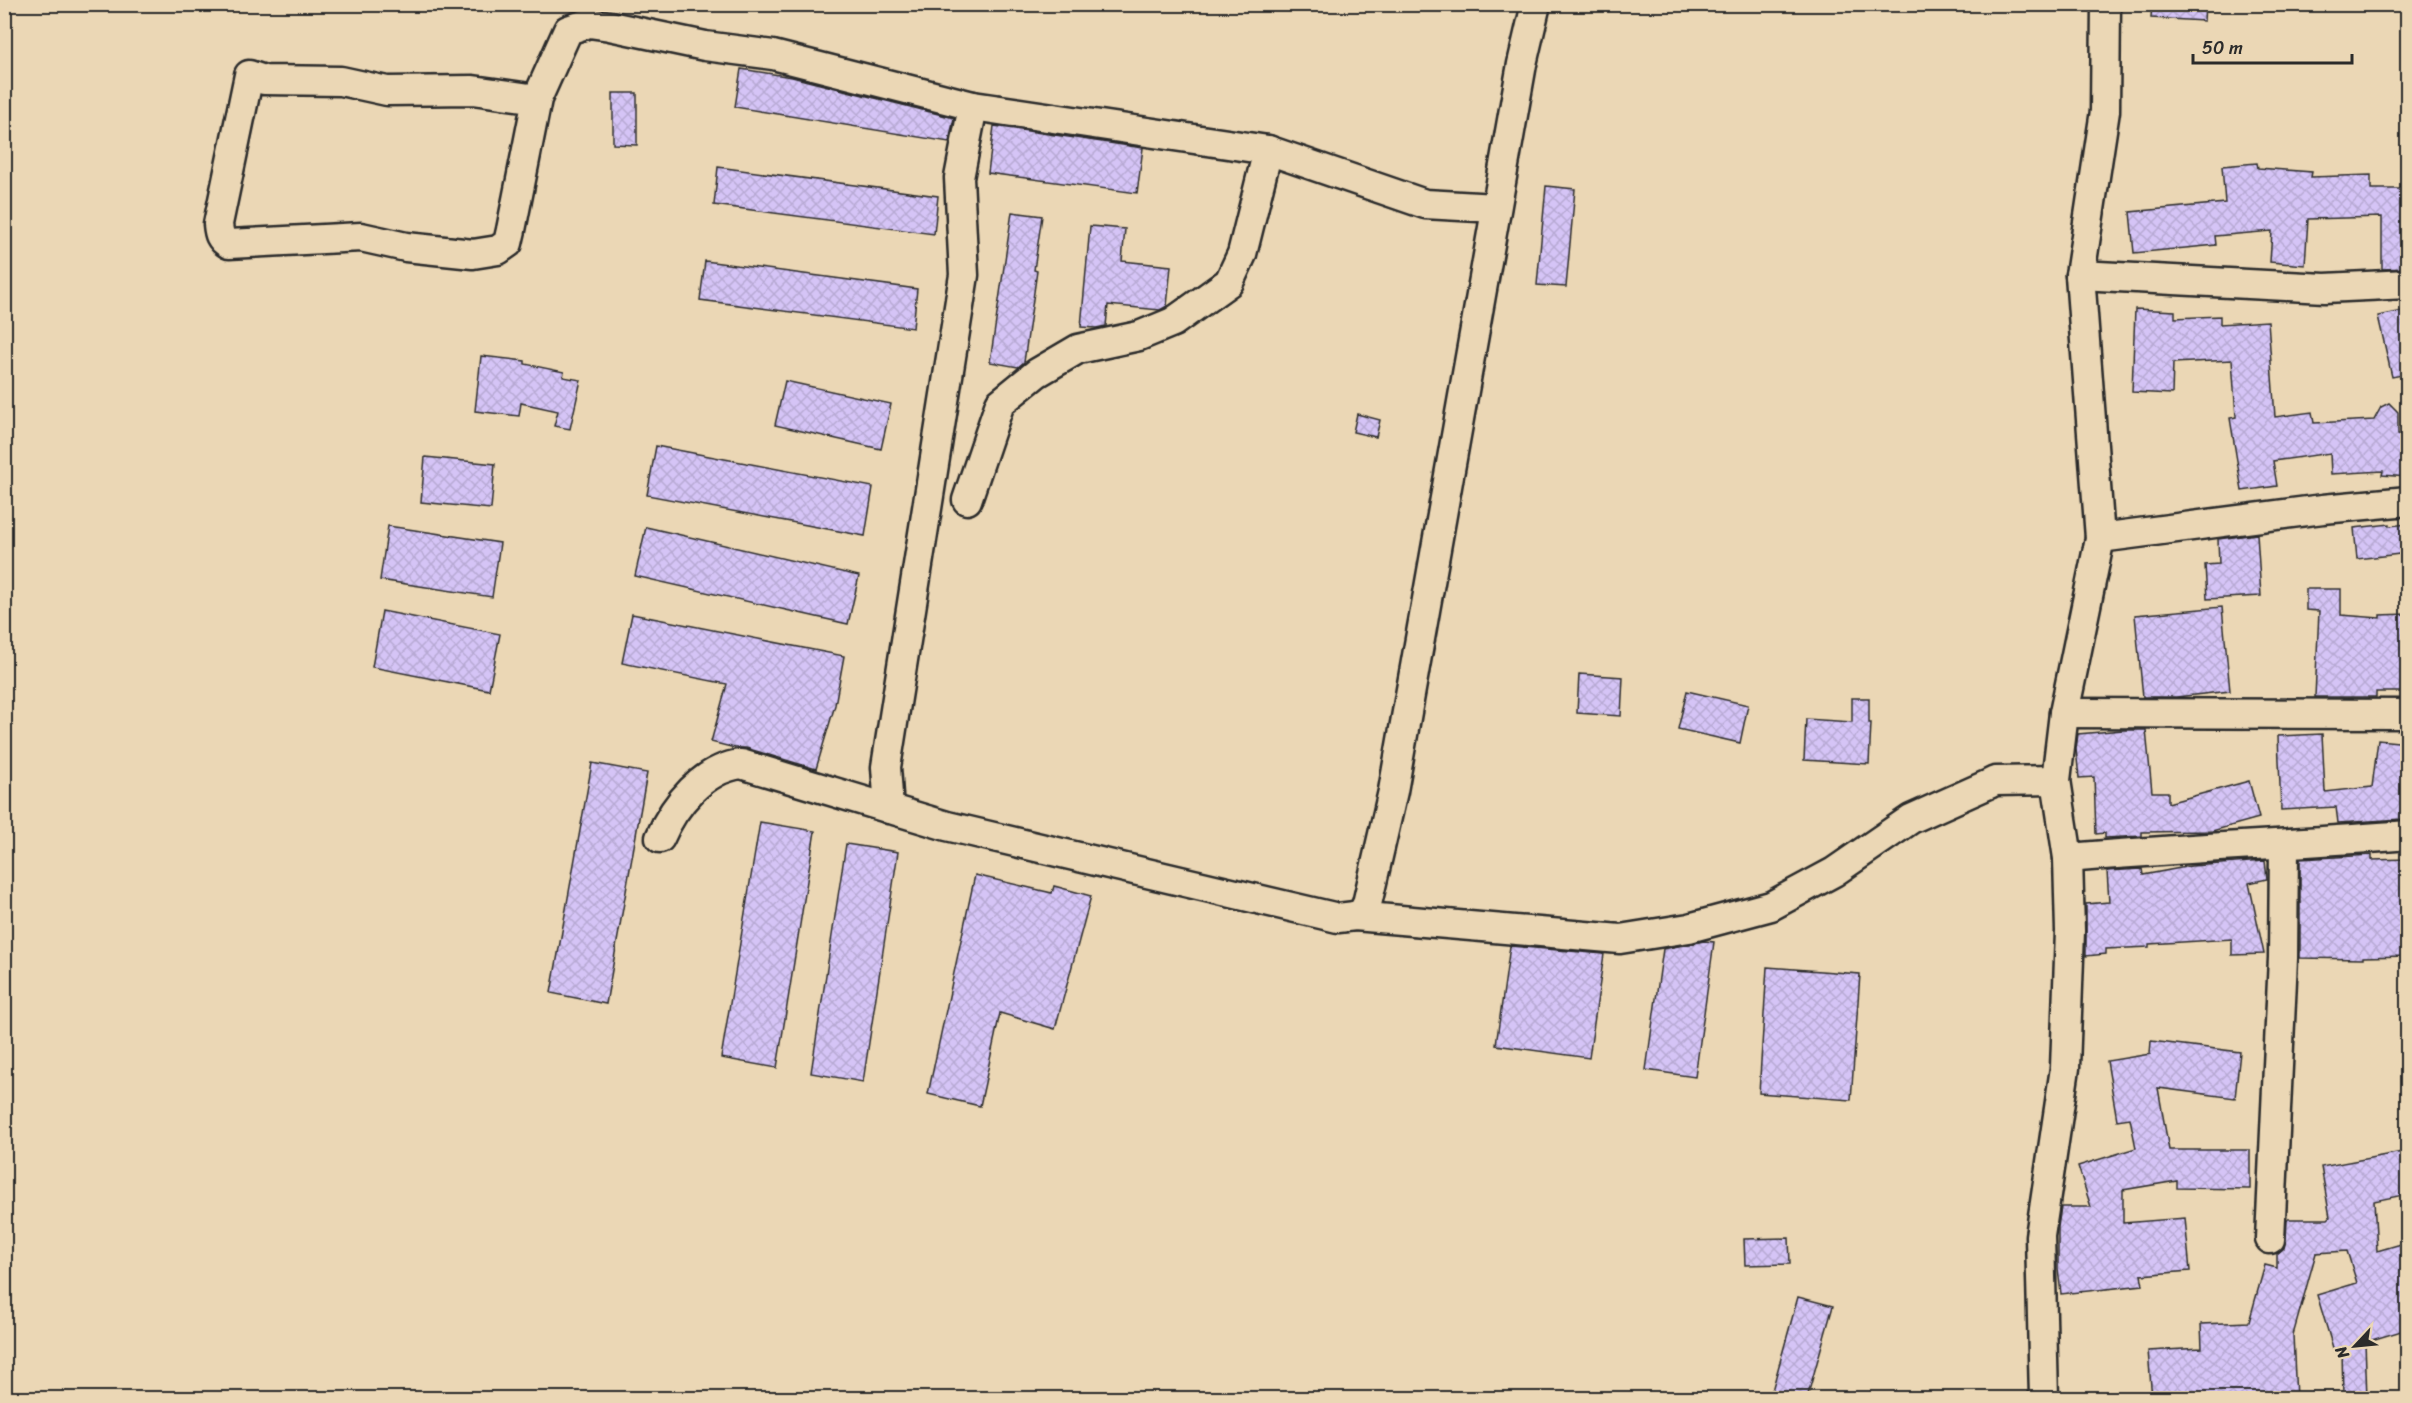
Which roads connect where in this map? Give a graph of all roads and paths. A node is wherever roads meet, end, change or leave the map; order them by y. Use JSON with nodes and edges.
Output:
{"nodes":[{"id":1,"x":1536,"y":4,"type":"edge"},
{"id":2,"x":2106,"y":4,"type":"edge"},
{"id":3,"x":537,"y":99,"type":"junction"},
{"id":4,"x":973,"y":106,"type":"junction"},
{"id":5,"x":1268,"y":150,"type":"junction"},
{"id":6,"x":1496,"y":208,"type":"junction"},
{"id":7,"x":2080,"y":275,"type":"junction"},
{"id":8,"x":2408,"y":284,"type":"edge"},
{"id":9,"x":967,"y":500,"type":"dead end"},
{"id":10,"x":2408,"y":501,"type":"edge"},
{"id":11,"x":2100,"y":538,"type":"junction"},
{"id":12,"x":2064,"y":713,"type":"junction"},
{"id":13,"x":2408,"y":714,"type":"edge"},
{"id":14,"x":886,"y":767,"type":"junction"},
{"id":15,"x":2056,"y":780,"type":"junction"},
{"id":16,"x":861,"y":800,"type":"junction"},
{"id":17,"x":890,"y":809,"type":"junction"},
{"id":18,"x":2408,"y":835,"type":"edge"},
{"id":19,"x":660,"y":838,"type":"dead end"},
{"id":20,"x":2284,"y":845,"type":"junction"},
{"id":21,"x":2068,"y":858,"type":"junction"},
{"id":22,"x":1355,"y":916,"type":"junction"},
{"id":23,"x":2270,"y":1239,"type":"dead end"},
{"id":24,"x":2044,"y":1398,"type":"edge"}],
"edges":[{"from":1,"to":6,"type":"street"},
{"from":2,"to":7,"type":"street"},
{"from":3,"to":3,"type":"street"},
{"from":3,"to":4,"type":"street"},
{"from":4,"to":5,"type":"street"},
{"from":4,"to":14,"type":"street"},
{"from":5,"to":6,"type":"street"},
{"from":5,"to":9,"type":"street"},
{"from":6,"to":22,"type":"street"},
{"from":7,"to":8,"type":"street"},
{"from":7,"to":11,"type":"street"},
{"from":10,"to":11,"type":"street"},
{"from":11,"to":12,"type":"street"},
{"from":12,"to":13,"type":"street"},
{"from":12,"to":15,"type":"street"},
{"from":14,"to":16,"type":"street"},
{"from":14,"to":17,"type":"street"},
{"from":15,"to":21,"type":"street"},
{"from":15,"to":22,"type":"street"},
{"from":16,"to":17,"type":"street"},
{"from":16,"to":19,"type":"street"},
{"from":17,"to":22,"type":"street"},
{"from":18,"to":20,"type":"street"},
{"from":20,"to":21,"type":"street"},
{"from":20,"to":23,"type":"street"},
{"from":21,"to":24,"type":"street"}]}
